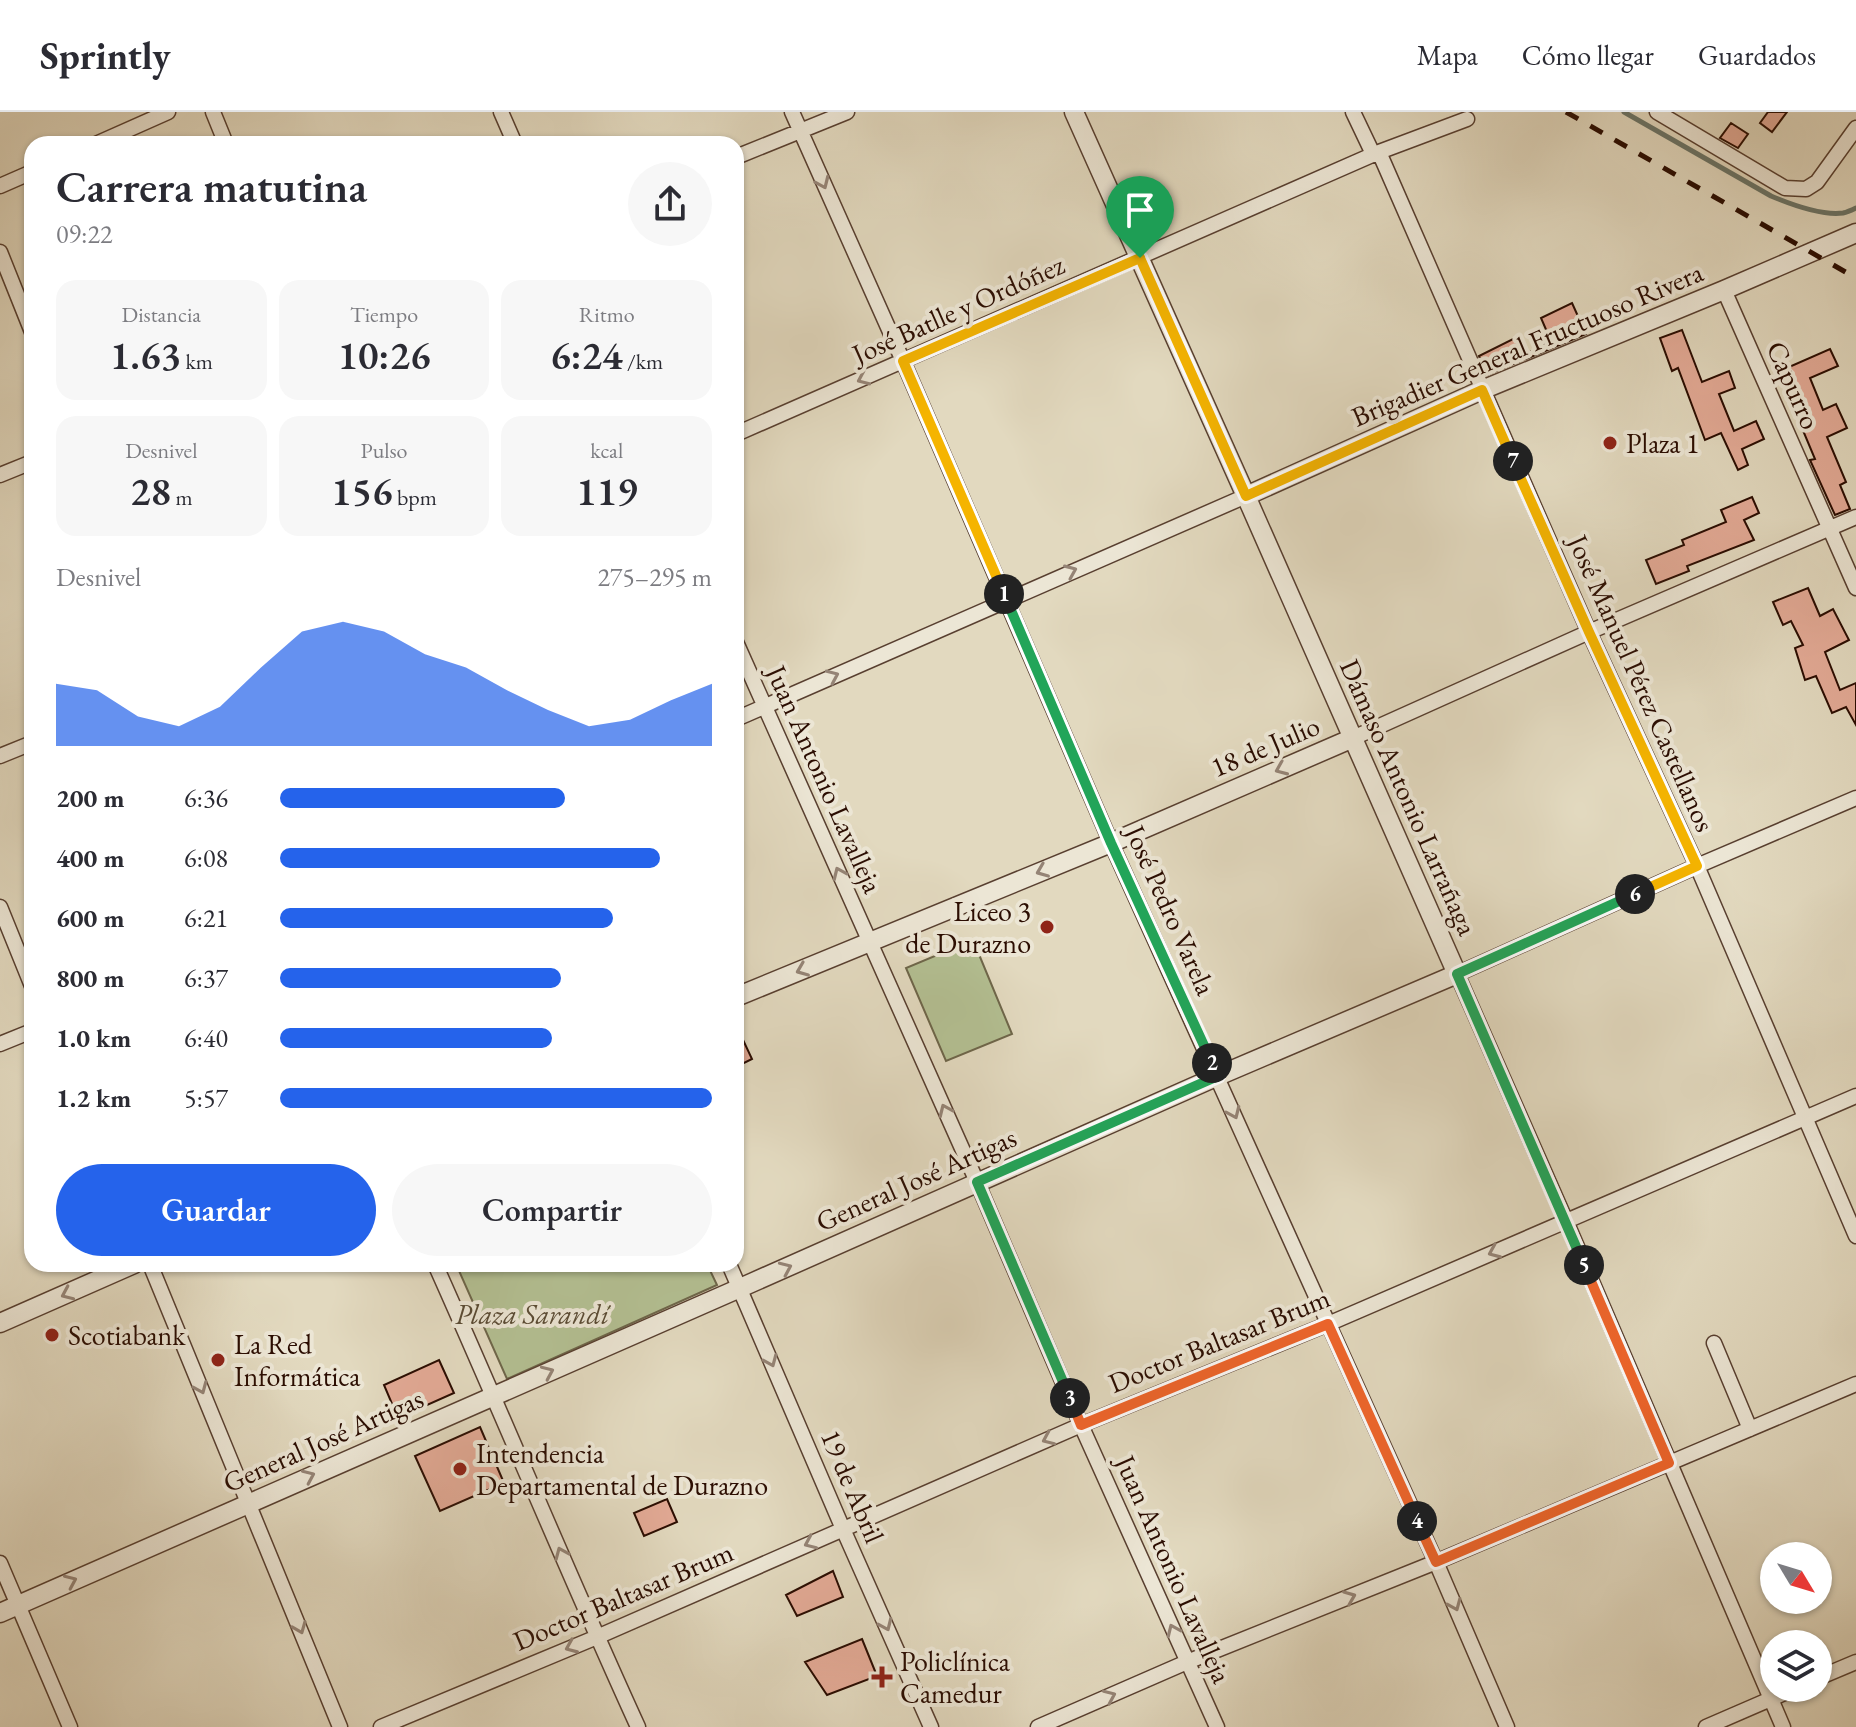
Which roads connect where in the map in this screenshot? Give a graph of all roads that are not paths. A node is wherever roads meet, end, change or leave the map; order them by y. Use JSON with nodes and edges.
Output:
{"nodes":[{"id":1,"x":168,"y":112,"type":"edge"},
{"id":2,"x":213,"y":112,"type":"edge"},
{"id":3,"x":501,"y":112,"type":"edge"},
{"id":4,"x":792,"y":112,"type":"edge"},
{"id":5,"x":847,"y":112,"type":"edge"},
{"id":6,"x":1074,"y":112,"type":"edge"},
{"id":7,"x":1353,"y":112,"type":"edge"},
{"id":8,"x":1657,"y":112,"type":"edge"},
{"id":9,"x":1467,"y":119,"type":"dead end"},
{"id":10,"x":1856,"y":128,"type":"edge"},
{"id":11,"x":800,"y":132,"type":"junction"},
{"id":12,"x":114,"y":136,"type":"edge"},
{"id":13,"x":223,"y":136,"type":"edge"},
{"id":14,"x":512,"y":136,"type":"edge"},
{"id":15,"x":1376,"y":153,"type":"junction"},
{"id":16,"x":744,"y":154,"type":"edge"},
{"id":17,"x":24,"y":176,"type":"edge"},
{"id":18,"x":0,"y":186,"type":"edge"},
{"id":19,"x":1856,"y":233,"type":"edge"},
{"id":20,"x":0,"y":252,"type":"edge"},
{"id":21,"x":1140,"y":258,"type":"junction"},
{"id":22,"x":1724,"y":290,"type":"junction"},
{"id":23,"x":24,"y":312,"type":"edge"},
{"id":24,"x":903,"y":361,"type":"junction"},
{"id":25,"x":1482,"y":390,"type":"junction"},
{"id":26,"x":744,"y":431,"type":"edge"},
{"id":27,"x":24,"y":465,"type":"edge"},
{"id":28,"x":0,"y":475,"type":"edge"},
{"id":29,"x":1246,"y":496,"type":"junction"},
{"id":30,"x":1856,"y":517,"type":"edge"},
{"id":31,"x":1830,"y":529,"type":"junction"},
{"id":32,"x":1856,"y":588,"type":"edge"},
{"id":33,"x":1006,"y":599,"type":"junction"},
{"id":34,"x":1589,"y":632,"type":"junction"},
{"id":35,"x":744,"y":660,"type":"edge"},
{"id":36,"x":764,"y":706,"type":"junction"},
{"id":37,"x":744,"y":715,"type":"edge"},
{"id":38,"x":1353,"y":738,"type":"junction"},
{"id":39,"x":24,"y":746,"type":"edge"},
{"id":40,"x":0,"y":756,"type":"edge"},
{"id":41,"x":1856,"y":798,"type":"edge"},
{"id":42,"x":1111,"y":843,"type":"junction"},
{"id":43,"x":1697,"y":866,"type":"junction"},
{"id":44,"x":0,"y":907,"type":"edge"},
{"id":45,"x":870,"y":942,"type":"junction"},
{"id":46,"x":24,"y":966,"type":"edge"},
{"id":47,"x":1457,"y":974,"type":"junction"},
{"id":48,"x":744,"y":994,"type":"edge"},
{"id":49,"x":24,"y":1034,"type":"edge"},
{"id":50,"x":0,"y":1044,"type":"edge"},
{"id":51,"x":1218,"y":1076,"type":"junction"},
{"id":52,"x":1856,"y":1096,"type":"edge"},
{"id":53,"x":1804,"y":1118,"type":"junction"},
{"id":54,"x":977,"y":1182,"type":"junction"},
{"id":55,"x":1566,"y":1221,"type":"junction"},
{"id":56,"x":1856,"y":1236,"type":"edge"},
{"id":57,"x":116,"y":1272,"type":"edge"},
{"id":58,"x":153,"y":1272,"type":"edge"},
{"id":59,"x":439,"y":1272,"type":"edge"},
{"id":60,"x":733,"y":1272,"type":"edge"},
{"id":61,"x":740,"y":1288,"type":"junction"},
{"id":62,"x":0,"y":1323,"type":"edge"},
{"id":63,"x":1328,"y":1324,"type":"junction"},
{"id":64,"x":1714,"y":1343,"type":"dead end"},
{"id":65,"x":1856,"y":1384,"type":"edge"},
{"id":66,"x":494,"y":1396,"type":"junction"},
{"id":67,"x":1081,"y":1425,"type":"junction"},
{"id":68,"x":1750,"y":1429,"type":"junction"},
{"id":69,"x":1669,"y":1463,"type":"junction"},
{"id":70,"x":249,"y":1502,"type":"junction"},
{"id":71,"x":843,"y":1529,"type":"junction"},
{"id":72,"x":1436,"y":1562,"type":"junction"},
{"id":73,"x":0,"y":1563,"type":"edge"},
{"id":74,"x":18,"y":1605,"type":"junction"},
{"id":75,"x":0,"y":1613,"type":"edge"},
{"id":76,"x":597,"y":1637,"type":"junction"},
{"id":77,"x":1187,"y":1662,"type":"junction"},
{"id":78,"x":1856,"y":1662,"type":"edge"},
{"id":79,"x":1832,"y":1672,"type":"edge"},
{"id":80,"x":1760,"y":1674,"type":"edge"},
{"id":81,"x":1764,"y":1702,"type":"edge"},
{"id":82,"x":1772,"y":1702,"type":"edge"},
{"id":83,"x":70,"y":1727,"type":"edge"},
{"id":84,"x":340,"y":1727,"type":"edge"},
{"id":85,"x":381,"y":1727,"type":"edge"},
{"id":86,"x":638,"y":1727,"type":"edge"},
{"id":87,"x":931,"y":1727,"type":"edge"},
{"id":88,"x":1038,"y":1727,"type":"edge"},
{"id":89,"x":1217,"y":1727,"type":"edge"},
{"id":90,"x":1507,"y":1727,"type":"edge"},
{"id":91,"x":1706,"y":1727,"type":"edge"},
{"id":92,"x":1783,"y":1727,"type":"edge"}],
"edges":[{"from":1,"to":12,"type":"street"},
{"from":2,"to":13,"type":"street"},
{"from":3,"to":14,"type":"street"},
{"from":4,"to":11,"type":"street","name":"José Pedro Varela"},
{"from":5,"to":11,"type":"street"},
{"from":6,"to":21,"type":"street","name":"Dámaso Antonio Larrañaga"},
{"from":7,"to":15,"type":"street","name":"José Manuel Pérez Castellanos"},
{"from":8,"to":10,"type":"street"},
{"from":9,"to":15,"type":"street","name":"José Batlle y Ordóñez"},
{"from":11,"to":16,"type":"street"},
{"from":11,"to":24,"type":"street","name":"José Pedro Varela","one_way":true},
{"from":15,"to":21,"type":"street","name":"José Batlle y Ordóñez"},
{"from":15,"to":25,"type":"street","name":"José Manuel Pérez Castellanos"},
{"from":17,"to":18,"type":"street"},
{"from":19,"to":22,"type":"street","name":"Brigadier General Fructuoso Rivera"},
{"from":20,"to":23,"type":"street"},
{"from":21,"to":24,"type":"street","name":"José Batlle y Ordóñez"},
{"from":21,"to":29,"type":"street","name":"Dámaso Antonio Larrañaga"},
{"from":22,"to":25,"type":"street","name":"Brigadier General Fructuoso Rivera"},
{"from":22,"to":31,"type":"street","name":"Capurro"},
{"from":24,"to":26,"type":"street","name":"José Batlle y Ordóñez","one_way":true},
{"from":24,"to":33,"type":"street","name":"José Pedro Varela"},
{"from":25,"to":29,"type":"street","name":"Brigadier General Fructuoso Rivera"},
{"from":25,"to":34,"type":"street","name":"José Manuel Pérez Castellanos"},
{"from":27,"to":28,"type":"street"},
{"from":33,"to":29,"type":"street","name":"Brigadier General Fructuoso Rivera","one_way":true},
{"from":29,"to":38,"type":"street","name":"Dámaso Antonio Larrañaga"},
{"from":30,"to":31,"type":"street","name":"18 de Julio"},
{"from":31,"to":32,"type":"street","name":"Capurro"},
{"from":31,"to":34,"type":"street","name":"18 de Julio"},
{"from":36,"to":33,"type":"street","name":"Brigadier General Fructuoso Rivera","one_way":true},
{"from":33,"to":42,"type":"street","name":"José Pedro Varela"},
{"from":34,"to":38,"type":"street","name":"18 de Julio"},
{"from":34,"to":43,"type":"street","name":"José Manuel Pérez Castellanos"},
{"from":35,"to":36,"type":"street","name":"Juan Antonio Lavalleja"},
{"from":36,"to":37,"type":"street","name":"Brigadier General Fructuoso Rivera"},
{"from":45,"to":36,"type":"street","name":"Juan Antonio Lavalleja","one_way":true},
{"from":38,"to":42,"type":"street","name":"18 de Julio","one_way":true},
{"from":38,"to":47,"type":"street","name":"Dámaso Antonio Larrañaga"},
{"from":39,"to":40,"type":"street"},
{"from":41,"to":43,"type":"street","name":"General José Artigas"},
{"from":42,"to":45,"type":"street","name":"18 de Julio","one_way":true},
{"from":42,"to":51,"type":"street","name":"José Pedro Varela"},
{"from":43,"to":47,"type":"street","name":"General José Artigas"},
{"from":43,"to":53,"type":"street","name":"José Manuel Pérez Castellanos"},
{"from":44,"to":46,"type":"street"},
{"from":45,"to":48,"type":"street","name":"18 de Julio","one_way":true},
{"from":54,"to":45,"type":"street","name":"Juan Antonio Lavalleja","one_way":true},
{"from":47,"to":51,"type":"street","name":"General José Artigas"},
{"from":47,"to":55,"type":"street","name":"Dámaso Antonio Larrañaga"},
{"from":49,"to":50,"type":"street"},
{"from":51,"to":54,"type":"street","name":"General José Artigas"},
{"from":51,"to":63,"type":"street","name":"José Pedro Varela","one_way":true},
{"from":52,"to":53,"type":"street","name":"Doctor Baltasar Brum"},
{"from":53,"to":55,"type":"street","name":"Doctor Baltasar Brum"},
{"from":53,"to":56,"type":"street","name":"José Manuel Pérez Castellanos"},
{"from":61,"to":54,"type":"street","name":"General José Artigas","one_way":true},
{"from":54,"to":67,"type":"street","name":"Juan Antonio Lavalleja"},
{"from":55,"to":63,"type":"street","name":"Doctor Baltasar Brum","one_way":true},
{"from":55,"to":69,"type":"street","name":"Dámaso Antonio Larrañaga"},
{"from":57,"to":62,"type":"street","one_way":true},
{"from":58,"to":70,"type":"street","one_way":true},
{"from":59,"to":66,"type":"street"},
{"from":60,"to":61,"type":"street","name":"19 de Abril"},
{"from":66,"to":61,"type":"street","name":"General José Artigas","one_way":true},
{"from":61,"to":71,"type":"street","name":"19 de Abril","one_way":true},
{"from":63,"to":67,"type":"street","name":"Doctor Baltasar Brum"},
{"from":63,"to":72,"type":"street","name":"José Pedro Varela"},
{"from":64,"to":68,"type":"street"},
{"from":65,"to":68,"type":"street"},
{"from":70,"to":66,"type":"street","name":"General José Artigas","one_way":true},
{"from":76,"to":66,"type":"street","one_way":true},
{"from":67,"to":71,"type":"street","name":"Doctor Baltasar Brum","one_way":true},
{"from":77,"to":67,"type":"street","name":"Juan Antonio Lavalleja","one_way":true},
{"from":68,"to":69,"type":"street"},
{"from":69,"to":72,"type":"street"},
{"from":69,"to":80,"type":"street","name":"Dámaso Antonio Larrañaga"},
{"from":74,"to":70,"type":"street","name":"General José Artigas","one_way":true},
{"from":70,"to":84,"type":"street","one_way":true},
{"from":71,"to":76,"type":"street","name":"Doctor Baltasar Brum","one_way":true},
{"from":71,"to":87,"type":"street","name":"19 de Abril","one_way":true},
{"from":77,"to":72,"type":"street","one_way":true},
{"from":72,"to":90,"type":"street","name":"José Pedro Varela","one_way":true},
{"from":73,"to":74,"type":"street"},
{"from":74,"to":75,"type":"street","name":"General José Artigas"},
{"from":74,"to":83,"type":"street"},
{"from":76,"to":85,"type":"street","name":"Doctor Baltasar Brum","one_way":true},
{"from":76,"to":86,"type":"street"},
{"from":88,"to":77,"type":"street","one_way":true},
{"from":77,"to":89,"type":"street","name":"Juan Antonio Lavalleja"},
{"from":78,"to":79,"type":"street"},
{"from":81,"to":91,"type":"street"},
{"from":82,"to":92,"type":"street","name":"Dámaso Antonio Larrañaga"}]}
